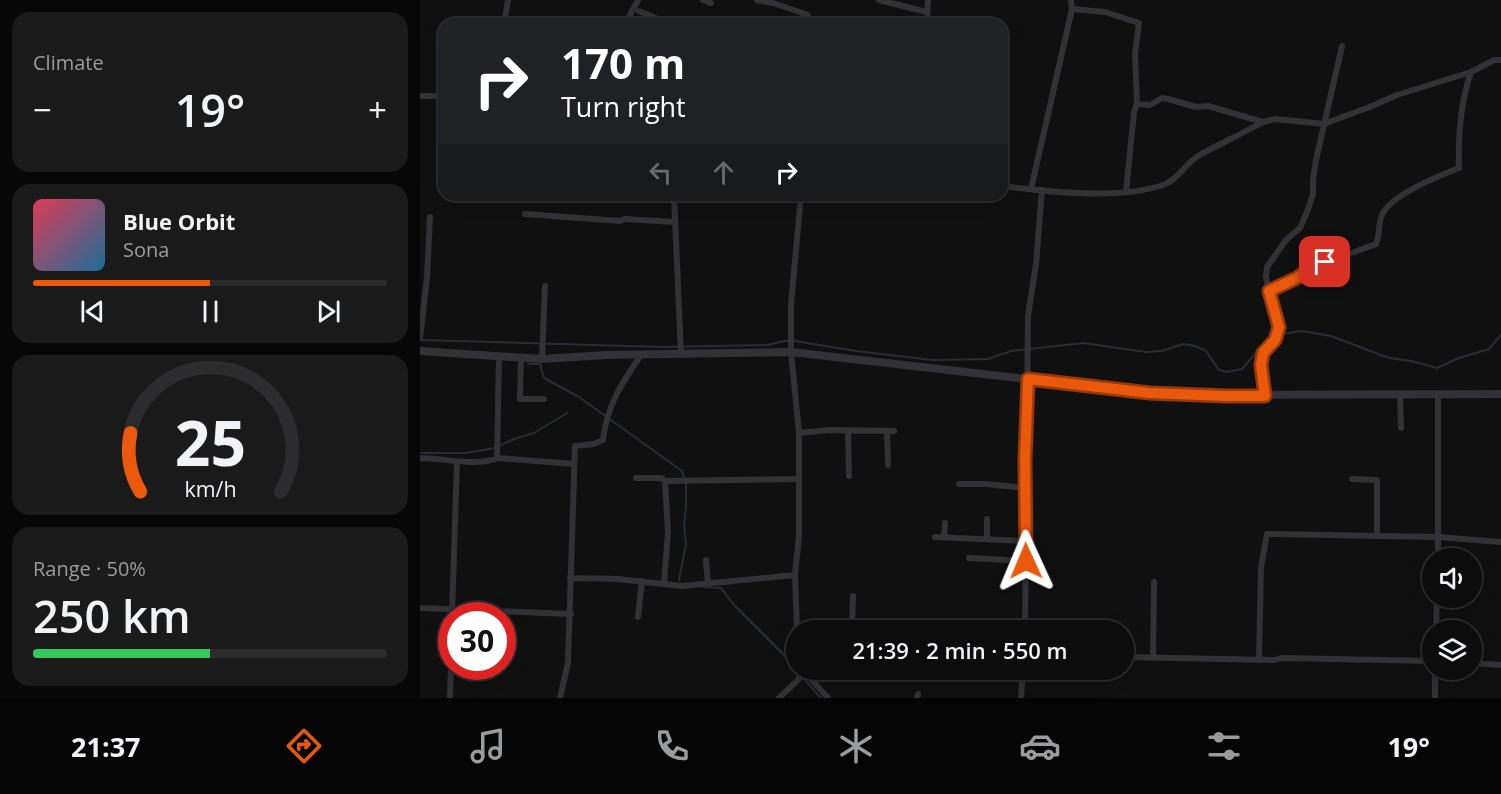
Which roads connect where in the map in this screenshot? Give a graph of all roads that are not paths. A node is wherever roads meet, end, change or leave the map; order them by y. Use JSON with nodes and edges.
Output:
{"nodes":[{"id":1,"x":508,"y":0,"type":"edge"},
{"id":2,"x":638,"y":0,"type":"edge"},
{"id":3,"x":703,"y":0,"type":"edge"},
{"id":4,"x":757,"y":0,"type":"edge"},
{"id":5,"x":879,"y":0,"type":"edge"},
{"id":6,"x":928,"y":0,"type":"edge"},
{"id":7,"x":1071,"y":0,"type":"edge"},
{"id":8,"x":711,"y":3,"type":"dead end"},
{"id":9,"x":1072,"y":9,"type":"junction"},
{"id":10,"x":639,"y":11,"type":"dead end"},
{"id":11,"x":927,"y":12,"type":"junction"},
{"id":12,"x":505,"y":18,"type":"edge"},
{"id":13,"x":628,"y":18,"type":"edge"},
{"id":14,"x":656,"y":18,"type":"edge"},
{"id":15,"x":808,"y":18,"type":"edge"},
{"id":16,"x":927,"y":18,"type":"edge"},
{"id":17,"x":1342,"y":46,"type":"dead end"},
{"id":18,"x":1501,"y":60,"type":"edge"},
{"id":19,"x":1471,"y":72,"type":"junction"},
{"id":20,"x":420,"y":96,"type":"edge"},
{"id":21,"x":438,"y":96,"type":"edge"},
{"id":22,"x":1137,"y":104,"type":"junction"},
{"id":23,"x":1263,"y":122,"type":"junction"},
{"id":24,"x":1324,"y":124,"type":"junction"},
{"id":25,"x":1008,"y":187,"type":"edge"},
{"id":26,"x":1031,"y":189,"type":"junction"},
{"id":27,"x":1042,"y":190,"type":"junction"},
{"id":28,"x":1126,"y":192,"type":"junction"},
{"id":29,"x":674,"y":201,"type":"edge"},
{"id":30,"x":800,"y":201,"type":"edge"},
{"id":31,"x":525,"y":214,"type":"dead end"},
{"id":32,"x":430,"y":217,"type":"dead end"},
{"id":33,"x":675,"y":222,"type":"junction"},
{"id":34,"x":423,"y":277,"type":"edge"},
{"id":35,"x":545,"y":286,"type":"dead end"},
{"id":36,"x":1269,"y":291,"type":"junction"},
{"id":37,"x":420,"y":338,"type":"edge"},
{"id":38,"x":791,"y":349,"type":"junction"},
{"id":39,"x":420,"y":351,"type":"edge"},
{"id":40,"x":681,"y":354,"type":"junction"},
{"id":41,"x":640,"y":355,"type":"junction"},
{"id":42,"x":498,"y":356,"type":"junction"},
{"id":43,"x":521,"y":357,"type":"junction"},
{"id":44,"x":542,"y":359,"type":"junction"},
{"id":45,"x":1028,"y":379,"type":"junction"},
{"id":46,"x":1400,"y":393,"type":"junction"},
{"id":47,"x":1438,"y":394,"type":"junction"},
{"id":48,"x":1501,"y":394,"type":"edge"},
{"id":49,"x":1265,"y":396,"type":"junction"},
{"id":50,"x":544,"y":399,"type":"dead end"},
{"id":51,"x":1401,"y":428,"type":"dead end"},
{"id":52,"x":848,"y":430,"type":"junction"},
{"id":53,"x":799,"y":433,"type":"junction"},
{"id":54,"x":420,"y":458,"type":"edge"},
{"id":55,"x":497,"y":458,"type":"junction"},
{"id":56,"x":890,"y":460,"type":"dead end"},
{"id":57,"x":457,"y":461,"type":"junction"},
{"id":58,"x":574,"y":464,"type":"junction"},
{"id":59,"x":849,"y":476,"type":"dead end"},
{"id":60,"x":636,"y":478,"type":"dead end"},
{"id":61,"x":800,"y":479,"type":"junction"},
{"id":62,"x":1352,"y":479,"type":"dead end"},
{"id":63,"x":665,"y":481,"type":"junction"},
{"id":64,"x":959,"y":484,"type":"dead end"},
{"id":65,"x":1025,"y":488,"type":"junction"},
{"id":66,"x":987,"y":519,"type":"dead end"},
{"id":67,"x":945,"y":523,"type":"dead end"},
{"id":68,"x":1377,"y":536,"type":"junction"},
{"id":69,"x":935,"y":537,"type":"dead end"},
{"id":70,"x":944,"y":537,"type":"junction"},
{"id":71,"x":1438,"y":537,"type":"junction"},
{"id":72,"x":987,"y":539,"type":"junction"},
{"id":73,"x":1025,"y":541,"type":"junction"},
{"id":74,"x":1501,"y":542,"type":"edge"},
{"id":75,"x":1438,"y":548,"type":"edge"},
{"id":76,"x":969,"y":558,"type":"dead end"},
{"id":77,"x":706,"y":560,"type":"dead end"},
{"id":78,"x":1026,"y":561,"type":"junction"},
{"id":79,"x":795,"y":575,"type":"junction"},
{"id":80,"x":570,"y":578,"type":"junction"},
{"id":81,"x":642,"y":581,"type":"junction"},
{"id":82,"x":1154,"y":582,"type":"dead end"},
{"id":83,"x":664,"y":583,"type":"junction"},
{"id":84,"x":708,"y":584,"type":"junction"},
{"id":85,"x":853,"y":596,"type":"dead end"},
{"id":86,"x":452,"y":602,"type":"edge"},
{"id":87,"x":420,"y":608,"type":"edge"},
{"id":88,"x":438,"y":611,"type":"edge"},
{"id":89,"x":516,"y":614,"type":"edge"},
{"id":90,"x":571,"y":614,"type":"junction"},
{"id":91,"x":639,"y":616,"type":"dead end"},
{"id":92,"x":797,"y":620,"type":"edge"},
{"id":93,"x":852,"y":620,"type":"edge"},
{"id":94,"x":1025,"y":620,"type":"edge"},
{"id":95,"x":1134,"y":657,"type":"edge"},
{"id":96,"x":1153,"y":658,"type":"junction"},
{"id":97,"x":1259,"y":659,"type":"junction"},
{"id":98,"x":1422,"y":662,"type":"edge"},
{"id":99,"x":1482,"y":664,"type":"edge"},
{"id":100,"x":1501,"y":665,"type":"edge"},
{"id":101,"x":451,"y":680,"type":"edge"},
{"id":102,"x":798,"y":680,"type":"edge"},
{"id":103,"x":811,"y":680,"type":"edge"},
{"id":104,"x":1022,"y":680,"type":"edge"},
{"id":105,"x":1435,"y":680,"type":"edge"},
{"id":106,"x":450,"y":698,"type":"edge"},
{"id":107,"x":560,"y":698,"type":"edge"},
{"id":108,"x":779,"y":698,"type":"edge"},
{"id":109,"x":828,"y":698,"type":"edge"},
{"id":110,"x":1021,"y":698,"type":"edge"},
{"id":111,"x":1435,"y":698,"type":"edge"}],
"edges":[{"from":1,"to":12,"type":"street"},
{"from":2,"to":13,"type":"street"},
{"from":3,"to":8,"type":"street"},
{"from":4,"to":15,"type":"street"},
{"from":5,"to":11,"type":"street"},
{"from":6,"to":11,"type":"street"},
{"from":7,"to":9,"type":"street"},
{"from":9,"to":22,"type":"street"},
{"from":9,"to":26,"type":"street"},
{"from":10,"to":14,"type":"street"},
{"from":11,"to":16,"type":"street"},
{"from":17,"to":24,"type":"street"},
{"from":18,"to":19,"type":"street"},
{"from":19,"to":24,"type":"street"},
{"from":19,"to":36,"type":"street"},
{"from":20,"to":21,"type":"street"},
{"from":22,"to":23,"type":"street"},
{"from":22,"to":28,"type":"street"},
{"from":23,"to":24,"type":"street"},
{"from":23,"to":28,"type":"street"},
{"from":24,"to":36,"type":"street"},
{"from":25,"to":26,"type":"street"},
{"from":26,"to":27,"type":"street"},
{"from":27,"to":28,"type":"street"},
{"from":27,"to":45,"type":"street"},
{"from":29,"to":33,"type":"street"},
{"from":30,"to":38,"type":"street"},
{"from":31,"to":33,"type":"street"},
{"from":32,"to":34,"type":"street"},
{"from":33,"to":40,"type":"street"},
{"from":34,"to":37,"type":"street"},
{"from":35,"to":44,"type":"street"},
{"from":36,"to":49,"type":"street"},
{"from":38,"to":40,"type":"street"},
{"from":38,"to":45,"type":"street"},
{"from":38,"to":53,"type":"street"},
{"from":39,"to":42,"type":"street"},
{"from":40,"to":41,"type":"street"},
{"from":41,"to":44,"type":"street"},
{"from":41,"to":58,"type":"street"},
{"from":42,"to":43,"type":"street"},
{"from":42,"to":55,"type":"street"},
{"from":43,"to":44,"type":"street"},
{"from":43,"to":50,"type":"street"},
{"from":45,"to":49,"type":"street"},
{"from":45,"to":65,"type":"street"},
{"from":46,"to":47,"type":"street"},
{"from":46,"to":49,"type":"street"},
{"from":46,"to":51,"type":"street"},
{"from":47,"to":48,"type":"street"},
{"from":47,"to":71,"type":"street"},
{"from":52,"to":53,"type":"street"},
{"from":52,"to":56,"type":"street"},
{"from":52,"to":59,"type":"street"},
{"from":53,"to":61,"type":"street"},
{"from":54,"to":57,"type":"street"},
{"from":55,"to":57,"type":"street"},
{"from":55,"to":58,"type":"street"},
{"from":57,"to":86,"type":"street"},
{"from":58,"to":80,"type":"street"},
{"from":60,"to":63,"type":"street"},
{"from":61,"to":63,"type":"street"},
{"from":61,"to":79,"type":"street"},
{"from":62,"to":68,"type":"street"},
{"from":63,"to":83,"type":"street"},
{"from":64,"to":65,"type":"street"},
{"from":65,"to":73,"type":"street"},
{"from":66,"to":72,"type":"street"},
{"from":67,"to":70,"type":"street"},
{"from":68,"to":71,"type":"street"},
{"from":68,"to":97,"type":"street"},
{"from":69,"to":70,"type":"street"},
{"from":70,"to":72,"type":"street"},
{"from":71,"to":74,"type":"street"},
{"from":71,"to":75,"type":"street"},
{"from":72,"to":73,"type":"street"},
{"from":73,"to":78,"type":"street"},
{"from":76,"to":78,"type":"street"},
{"from":77,"to":84,"type":"street"},
{"from":78,"to":94,"type":"street"},
{"from":79,"to":84,"type":"street"},
{"from":79,"to":92,"type":"street"},
{"from":80,"to":81,"type":"street"},
{"from":80,"to":90,"type":"street"},
{"from":81,"to":83,"type":"street"},
{"from":81,"to":91,"type":"street"},
{"from":82,"to":96,"type":"street"},
{"from":83,"to":84,"type":"street"},
{"from":85,"to":93,"type":"street"},
{"from":87,"to":88,"type":"street"},
{"from":89,"to":90,"type":"street"},
{"from":90,"to":107,"type":"street"},
{"from":95,"to":96,"type":"street"},
{"from":96,"to":97,"type":"street"},
{"from":97,"to":98,"type":"street"},
{"from":99,"to":100,"type":"street"},
{"from":101,"to":106,"type":"street"},
{"from":102,"to":108,"type":"street"},
{"from":103,"to":109,"type":"street"},
{"from":104,"to":110,"type":"street"},
{"from":105,"to":111,"type":"street"}]}
